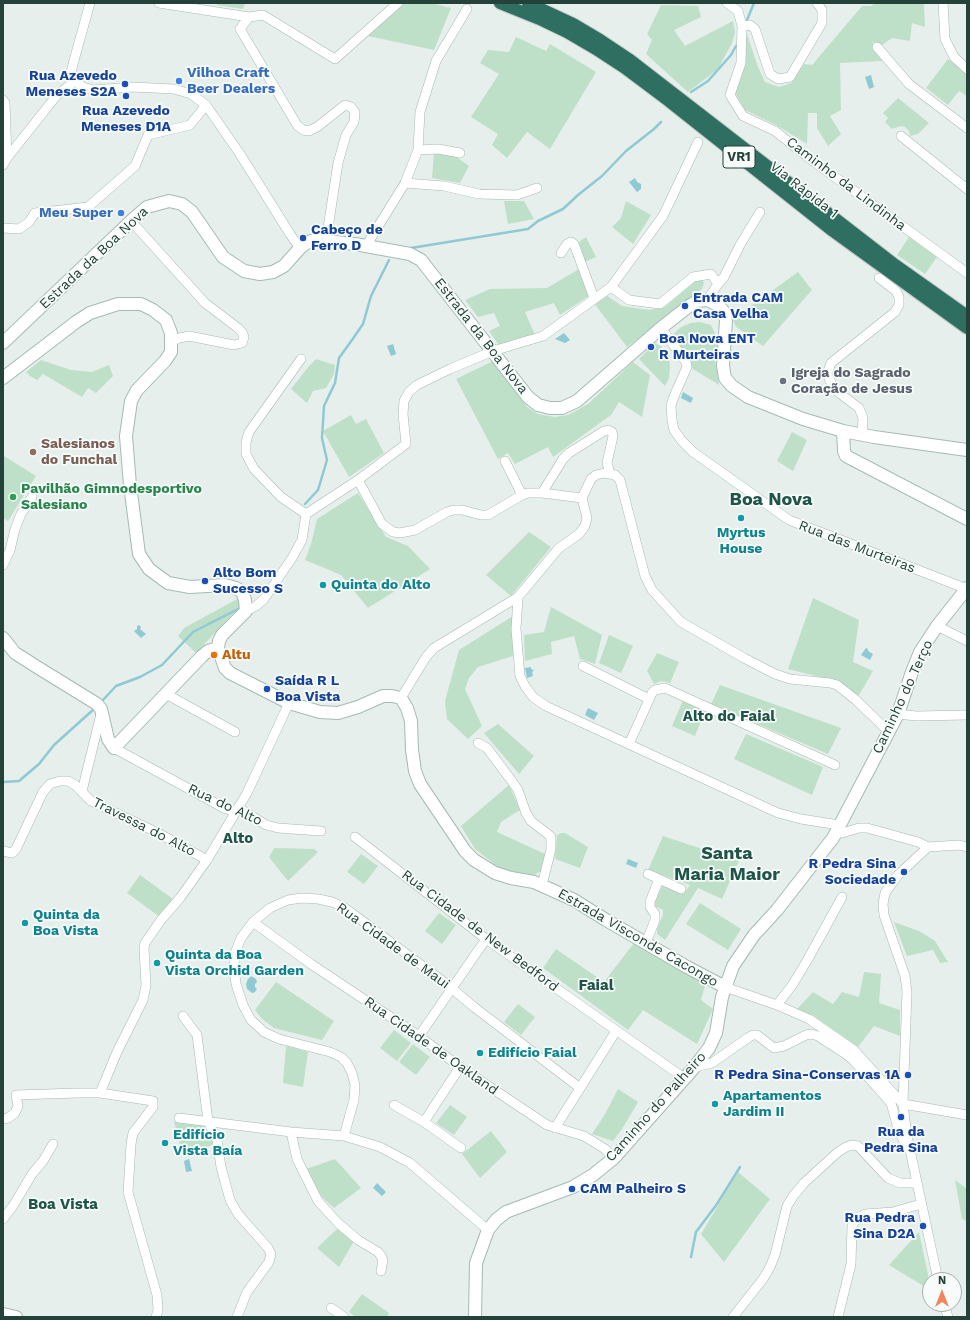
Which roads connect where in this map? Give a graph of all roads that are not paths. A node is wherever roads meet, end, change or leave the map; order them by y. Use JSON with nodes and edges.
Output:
{"nodes":[{"id":1,"x":90,"y":3,"type":"edge"},
{"id":2,"x":159,"y":3,"type":"edge"},
{"id":3,"x":398,"y":3,"type":"edge"},
{"id":4,"x":500,"y":3,"type":"edge"},
{"id":5,"x":528,"y":3,"type":"edge"},
{"id":6,"x":728,"y":3,"type":"edge"},
{"id":7,"x":817,"y":3,"type":"edge"},
{"id":8,"x":943,"y":3,"type":"edge"},
{"id":9,"x":467,"y":10,"type":"dead end"},
{"id":10,"x":249,"y":17,"type":"junction"},
{"id":11,"x":742,"y":26,"type":"junction"},
{"id":12,"x":877,"y":47,"type":"dead end"},
{"id":13,"x":967,"y":69,"type":"edge"},
{"id":14,"x":75,"y":81,"type":"junction"},
{"id":15,"x":3,"y":100,"type":"edge"},
{"id":16,"x":206,"y":105,"type":"junction"},
{"id":17,"x":967,"y":128,"type":"edge"},
{"id":18,"x":901,"y":136,"type":"dead end"},
{"id":19,"x":698,"y":142,"type":"dead end"},
{"id":20,"x":418,"y":150,"type":"junction"},
{"id":21,"x":460,"y":153,"type":"dead end"},
{"id":22,"x":5,"y":161,"type":"edge"},
{"id":23,"x":404,"y":183,"type":"junction"},
{"id":24,"x":537,"y":188,"type":"dead end"},
{"id":25,"x":967,"y":189,"type":"edge"},
{"id":26,"x":760,"y":212,"type":"dead end"},
{"id":27,"x":131,"y":221,"type":"junction"},
{"id":28,"x":3,"y":228,"type":"edge"},
{"id":29,"x":326,"y":241,"type":"junction"},
{"id":30,"x":366,"y":246,"type":"junction"},
{"id":31,"x":300,"y":248,"type":"junction"},
{"id":32,"x":561,"y":253,"type":"dead end"},
{"id":33,"x":967,"y":273,"type":"edge"},
{"id":34,"x":878,"y":278,"type":"dead end"},
{"id":35,"x":718,"y":284,"type":"junction"},
{"id":36,"x":611,"y":287,"type":"junction"},
{"id":37,"x":594,"y":298,"type":"junction"},
{"id":38,"x":707,"y":300,"type":"junction"},
{"id":39,"x":967,"y":316,"type":"edge"},
{"id":40,"x":661,"y":328,"type":"junction"},
{"id":41,"x":967,"y":328,"type":"edge"},
{"id":42,"x":172,"y":341,"type":"junction"},
{"id":43,"x":3,"y":343,"type":"edge"},
{"id":44,"x":493,"y":351,"type":"junction"},
{"id":45,"x":301,"y":359,"type":"dead end"},
{"id":46,"x":3,"y":378,"type":"edge"},
{"id":47,"x":844,"y":431,"type":"junction"},
{"id":48,"x":862,"y":435,"type":"junction"},
{"id":49,"x":967,"y":450,"type":"edge"},
{"id":50,"x":505,"y":462,"type":"dead end"},
{"id":51,"x":610,"y":473,"type":"junction"},
{"id":52,"x":358,"y":480,"type":"junction"},
{"id":53,"x":542,"y":493,"type":"junction"},
{"id":54,"x":522,"y":495,"type":"junction"},
{"id":55,"x":32,"y":497,"type":"dead end"},
{"id":56,"x":582,"y":498,"type":"junction"},
{"id":57,"x":306,"y":514,"type":"junction"},
{"id":58,"x":967,"y":519,"type":"edge"},
{"id":59,"x":3,"y":565,"type":"edge"},
{"id":60,"x":967,"y":589,"type":"edge"},
{"id":61,"x":518,"y":597,"type":"junction"},
{"id":62,"x":246,"y":611,"type":"junction"},
{"id":63,"x":937,"y":626,"type":"junction"},
{"id":64,"x":3,"y":638,"type":"edge"},
{"id":65,"x":967,"y":640,"type":"edge"},
{"id":66,"x":218,"y":648,"type":"junction"},
{"id":67,"x":583,"y":666,"type":"dead end"},
{"id":68,"x":166,"y":694,"type":"junction"},
{"id":69,"x":401,"y":698,"type":"junction"},
{"id":70,"x":649,"y":699,"type":"junction"},
{"id":71,"x":289,"y":703,"type":"junction"},
{"id":72,"x":101,"y":714,"type":"junction"},
{"id":73,"x":898,"y":714,"type":"junction"},
{"id":74,"x":967,"y":715,"type":"edge"},
{"id":75,"x":235,"y":732,"type":"dead end"},
{"id":76,"x":889,"y":732,"type":"junction"},
{"id":77,"x":478,"y":743,"type":"dead end"},
{"id":78,"x":629,"y":744,"type":"junction"},
{"id":79,"x":114,"y":748,"type":"junction"},
{"id":80,"x":835,"y":765,"type":"dead end"},
{"id":81,"x":82,"y":791,"type":"junction"},
{"id":82,"x":236,"y":810,"type":"junction"},
{"id":83,"x":837,"y":829,"type":"junction"},
{"id":84,"x":320,"y":831,"type":"dead end"},
{"id":85,"x":355,"y":837,"type":"dead end"},
{"id":86,"x":928,"y":847,"type":"junction"},
{"id":87,"x":967,"y":847,"type":"edge"},
{"id":88,"x":3,"y":851,"type":"edge"},
{"id":89,"x":207,"y":860,"type":"junction"},
{"id":90,"x":648,"y":874,"type":"dead end"},
{"id":91,"x":659,"y":879,"type":"junction"},
{"id":92,"x":542,"y":885,"type":"junction"},
{"id":93,"x":681,"y":888,"type":"dead end"},
{"id":94,"x":842,"y":897,"type":"dead end"},
{"id":95,"x":253,"y":922,"type":"junction"},
{"id":96,"x":486,"y":938,"type":"junction"},
{"id":97,"x":646,"y":943,"type":"junction"},
{"id":98,"x":725,"y":987,"type":"junction"},
{"id":99,"x":451,"y":988,"type":"junction"},
{"id":100,"x":777,"y":1005,"type":"junction"},
{"id":101,"x":183,"y":1016,"type":"dead end"},
{"id":102,"x":616,"y":1030,"type":"junction"},
{"id":103,"x":419,"y":1036,"type":"junction"},
{"id":104,"x":694,"y":1066,"type":"junction"},
{"id":105,"x":460,"y":1067,"type":"junction"},
{"id":106,"x":684,"y":1078,"type":"junction"},
{"id":107,"x":580,"y":1088,"type":"junction"},
{"id":108,"x":100,"y":1093,"type":"junction"},
{"id":109,"x":903,"y":1104,"type":"junction"},
{"id":110,"x":394,"y":1105,"type":"dead end"},
{"id":111,"x":967,"y":1116,"type":"edge"},
{"id":112,"x":179,"y":1118,"type":"dead end"},
{"id":113,"x":3,"y":1119,"type":"edge"},
{"id":114,"x":208,"y":1121,"type":"junction"},
{"id":115,"x":424,"y":1122,"type":"junction"},
{"id":116,"x":555,"y":1128,"type":"junction"},
{"id":117,"x":291,"y":1132,"type":"junction"},
{"id":118,"x":344,"y":1136,"type":"junction"},
{"id":119,"x":53,"y":1144,"type":"dead end"},
{"id":120,"x":461,"y":1148,"type":"dead end"},
{"id":121,"x":911,"y":1154,"type":"junction"},
{"id":122,"x":614,"y":1158,"type":"junction"},
{"id":123,"x":917,"y":1183,"type":"junction"},
{"id":124,"x":921,"y":1204,"type":"junction"},
{"id":125,"x":3,"y":1219,"type":"edge"},
{"id":126,"x":488,"y":1230,"type":"junction"},
{"id":127,"x":381,"y":1271,"type":"dead end"},
{"id":128,"x":936,"y":1272,"type":"edge"},
{"id":129,"x":331,"y":1308,"type":"dead end"},
{"id":130,"x":157,"y":1313,"type":"edge"},
{"id":131,"x":3,"y":1314,"type":"edge"},
{"id":132,"x":16,"y":1317,"type":"edge"},
{"id":133,"x":237,"y":1317,"type":"edge"},
{"id":134,"x":344,"y":1317,"type":"edge"},
{"id":135,"x":475,"y":1317,"type":"edge"},
{"id":136,"x":733,"y":1317,"type":"edge"},
{"id":137,"x":838,"y":1317,"type":"edge"}],
"edges":[{"from":1,"to":14,"type":"street"},
{"from":2,"to":10,"type":"street"},
{"from":3,"to":10,"type":"street"},
{"from":4,"to":41,"type":"highway","name":"Via Rápida 1","number":"VR1"},
{"from":5,"to":39,"type":"highway","name":"Via Rápida 1","number":"VR1"},
{"from":6,"to":11,"type":"street"},
{"from":7,"to":11,"type":"street"},
{"from":8,"to":13,"type":"street"},
{"from":9,"to":20,"type":"street"},
{"from":10,"to":29,"type":"street"},
{"from":11,"to":33,"type":"street","name":"Caminho da Lindinha"},
{"from":12,"to":17,"type":"street"},
{"from":14,"to":16,"type":"street"},
{"from":14,"to":22,"type":"street"},
{"from":15,"to":22,"type":"street"},
{"from":16,"to":28,"type":"street"},
{"from":16,"to":31,"type":"street"},
{"from":18,"to":25,"type":"street"},
{"from":19,"to":36,"type":"street"},
{"from":20,"to":21,"type":"street"},
{"from":20,"to":23,"type":"street"},
{"from":23,"to":24,"type":"street"},
{"from":23,"to":30,"type":"street"},
{"from":26,"to":35,"type":"street"},
{"from":27,"to":31,"type":"street","name":"Estrada da Boa Nova"},
{"from":27,"to":42,"type":"street"},
{"from":27,"to":43,"type":"street","name":"Estrada da Boa Nova"},
{"from":29,"to":30,"type":"street","name":"Estrada da Boa Nova"},
{"from":29,"to":31,"type":"street","name":"Estrada da Boa Nova"},
{"from":30,"to":44,"type":"street","name":"Estrada da Boa Nova"},
{"from":32,"to":37,"type":"street"},
{"from":34,"to":48,"type":"street"},
{"from":35,"to":36,"type":"street"},
{"from":35,"to":38,"type":"street"},
{"from":36,"to":37,"type":"street"},
{"from":37,"to":44,"type":"street"},
{"from":38,"to":40,"type":"street","name":"Estrada da Boa Nova"},
{"from":38,"to":47,"type":"street"},
{"from":40,"to":44,"type":"street","name":"Estrada da Boa Nova"},
{"from":40,"to":60,"type":"street","name":"Rua das Murteiras"},
{"from":42,"to":46,"type":"street"},
{"from":42,"to":62,"type":"street"},
{"from":44,"to":52,"type":"street"},
{"from":45,"to":57,"type":"street"},
{"from":47,"to":48,"type":"street"},
{"from":47,"to":58,"type":"street"},
{"from":48,"to":49,"type":"street"},
{"from":50,"to":54,"type":"street"},
{"from":51,"to":53,"type":"street"},
{"from":51,"to":56,"type":"street"},
{"from":51,"to":76,"type":"street"},
{"from":52,"to":54,"type":"street"},
{"from":52,"to":57,"type":"street"},
{"from":53,"to":54,"type":"street"},
{"from":53,"to":56,"type":"street"},
{"from":55,"to":59,"type":"street"},
{"from":56,"to":61,"type":"street"},
{"from":57,"to":62,"type":"street"},
{"from":60,"to":63,"type":"street","name":"Caminho do Terço"},
{"from":61,"to":69,"type":"street"},
{"from":61,"to":78,"type":"street"},
{"from":62,"to":66,"type":"street"},
{"from":63,"to":65,"type":"street"},
{"from":63,"to":73,"type":"street","name":"Caminho do Terço"},
{"from":64,"to":72,"type":"street"},
{"from":66,"to":68,"type":"street"},
{"from":66,"to":71,"type":"street"},
{"from":67,"to":70,"type":"street"},
{"from":68,"to":75,"type":"street"},
{"from":68,"to":79,"type":"street"},
{"from":69,"to":71,"type":"street"},
{"from":69,"to":92,"type":"street","name":"Estrada Visconde Cacongo"},
{"from":70,"to":78,"type":"street"},
{"from":70,"to":80,"type":"street"},
{"from":71,"to":82,"type":"street"},
{"from":72,"to":79,"type":"street"},
{"from":72,"to":81,"type":"street"},
{"from":73,"to":74,"type":"street"},
{"from":73,"to":76,"type":"street","name":"Caminho do Terço"},
{"from":76,"to":83,"type":"street","name":"Caminho do Terço"},
{"from":77,"to":92,"type":"street"},
{"from":78,"to":83,"type":"street"},
{"from":79,"to":82,"type":"street","name":"Rua do Alto"},
{"from":81,"to":88,"type":"street","name":"Travessa do Alto"},
{"from":81,"to":89,"type":"street","name":"Travessa do Alto"},
{"from":82,"to":84,"type":"street","name":"Rua do Alto"},
{"from":82,"to":89,"type":"street"},
{"from":83,"to":86,"type":"street"},
{"from":83,"to":98,"type":"street","name":"Caminho do Palheiro"},
{"from":85,"to":96,"type":"street","name":"Rua Cidade de New Bedford"},
{"from":86,"to":87,"type":"street"},
{"from":86,"to":109,"type":"street"},
{"from":89,"to":108,"type":"street"},
{"from":90,"to":91,"type":"street"},
{"from":91,"to":93,"type":"street"},
{"from":91,"to":97,"type":"street"},
{"from":92,"to":97,"type":"street","name":"Estrada Visconde Cacongo"},
{"from":94,"to":100,"type":"street"},
{"from":95,"to":99,"type":"street","name":"Rua Cidade de Maui"},
{"from":95,"to":103,"type":"street","name":"Rua Cidade de Oakland"},
{"from":95,"to":118,"type":"street","name":"Rua Cidade de Maui"},
{"from":96,"to":99,"type":"street"},
{"from":96,"to":102,"type":"street","name":"Rua Cidade de New Bedford"},
{"from":97,"to":98,"type":"street","name":"Estrada Visconde Cacongo"},
{"from":98,"to":100,"type":"street"},
{"from":98,"to":104,"type":"street","name":"Caminho do Palheiro"},
{"from":99,"to":103,"type":"street"},
{"from":99,"to":107,"type":"street","name":"Rua Cidade de Maui"},
{"from":100,"to":109,"type":"street"},
{"from":101,"to":114,"type":"street"},
{"from":102,"to":106,"type":"street","name":"Rua Cidade de New Bedford"},
{"from":102,"to":107,"type":"street"},
{"from":103,"to":105,"type":"street","name":"Rua Cidade de Oakland"},
{"from":104,"to":106,"type":"street","name":"Caminho do Palheiro"},
{"from":104,"to":121,"type":"street"},
{"from":105,"to":115,"type":"street"},
{"from":105,"to":116,"type":"street","name":"Rua Cidade de Oakland"},
{"from":106,"to":122,"type":"street","name":"Caminho do Palheiro"},
{"from":107,"to":116,"type":"street"},
{"from":108,"to":113,"type":"street"},
{"from":108,"to":130,"type":"street"},
{"from":109,"to":111,"type":"street"},
{"from":109,"to":121,"type":"street"},
{"from":110,"to":115,"type":"street"},
{"from":112,"to":114,"type":"street"},
{"from":114,"to":117,"type":"street"},
{"from":114,"to":133,"type":"street"},
{"from":115,"to":120,"type":"street"},
{"from":116,"to":122,"type":"street","name":"Rua Cidade de Oakland"},
{"from":117,"to":118,"type":"street"},
{"from":117,"to":127,"type":"street"},
{"from":118,"to":126,"type":"street"},
{"from":119,"to":125,"type":"street"},
{"from":121,"to":123,"type":"street"},
{"from":122,"to":126,"type":"street","name":"Caminho do Palheiro"},
{"from":123,"to":124,"type":"street"},
{"from":123,"to":136,"type":"street"},
{"from":124,"to":128,"type":"street"},
{"from":124,"to":137,"type":"street"},
{"from":126,"to":135,"type":"street","name":"Caminho do Palheiro"},
{"from":129,"to":134,"type":"street"},
{"from":131,"to":132,"type":"street"}]}
